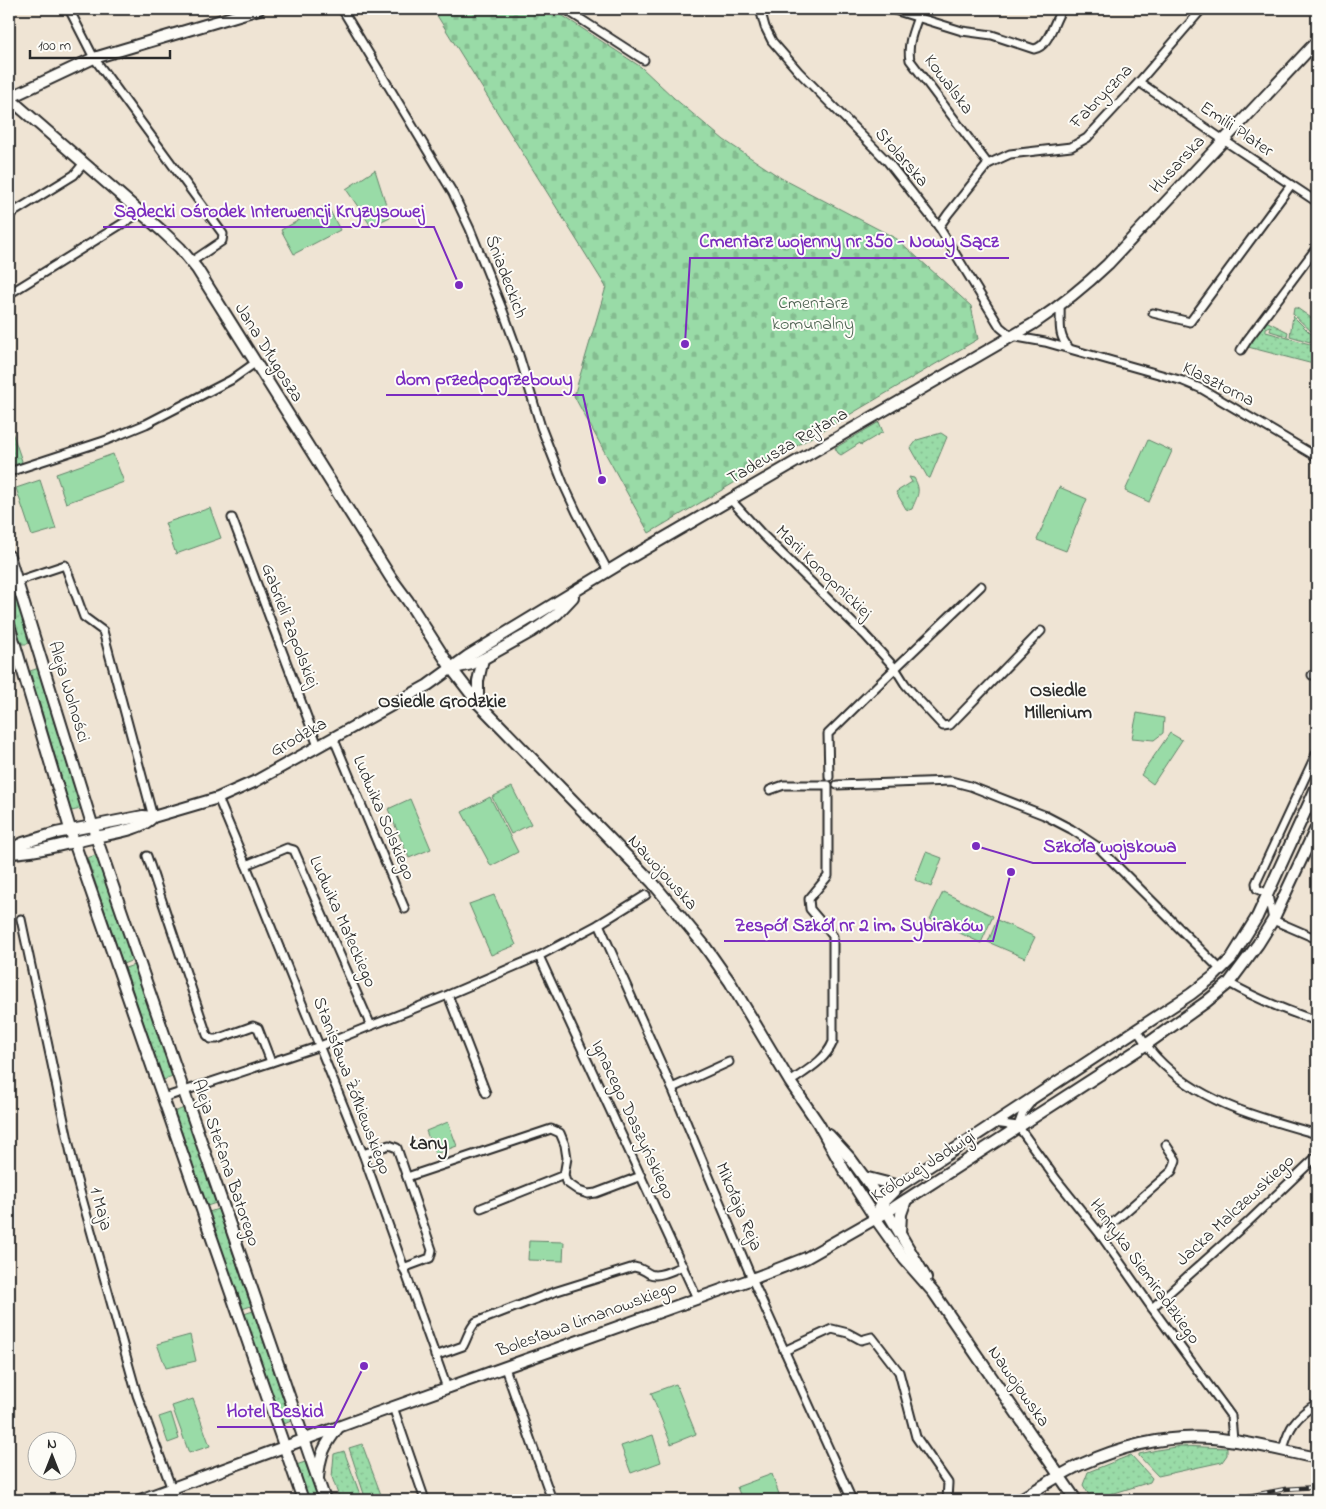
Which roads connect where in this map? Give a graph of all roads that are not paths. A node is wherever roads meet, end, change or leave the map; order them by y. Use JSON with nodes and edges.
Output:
{"nodes":[{"id":1,"x":70,"y":9,"type":"edge"},
{"id":2,"x":258,"y":9,"type":"edge"},
{"id":3,"x":342,"y":9,"type":"edge"},
{"id":4,"x":565,"y":9,"type":"edge"},
{"id":5,"x":760,"y":9,"type":"edge"},
{"id":6,"x":891,"y":9,"type":"edge"},
{"id":7,"x":1062,"y":9,"type":"edge"},
{"id":8,"x":1202,"y":9,"type":"edge"},
{"id":9,"x":918,"y":17,"type":"junction"},
{"id":10,"x":1317,"y":41,"type":"edge"},
{"id":11,"x":94,"y":58,"type":"junction"},
{"id":12,"x":644,"y":60,"type":"dead end"},
{"id":13,"x":1139,"y":82,"type":"junction"},
{"id":14,"x":9,"y":98,"type":"edge"},
{"id":15,"x":1224,"y":140,"type":"junction"},
{"id":16,"x":84,"y":163,"type":"junction"},
{"id":17,"x":988,"y":164,"type":"junction"},
{"id":18,"x":1291,"y":185,"type":"junction"},
{"id":19,"x":1317,"y":202,"type":"edge"},
{"id":20,"x":141,"y":212,"type":"junction"},
{"id":21,"x":9,"y":215,"type":"edge"},
{"id":22,"x":940,"y":227,"type":"junction"},
{"id":23,"x":1317,"y":246,"type":"edge"},
{"id":24,"x":191,"y":262,"type":"junction"},
{"id":25,"x":9,"y":294,"type":"edge"},
{"id":26,"x":1060,"y":306,"type":"junction"},
{"id":27,"x":1153,"y":313,"type":"dead end"},
{"id":28,"x":1011,"y":336,"type":"junction"},
{"id":29,"x":1069,"y":349,"type":"junction"},
{"id":30,"x":1241,"y":350,"type":"dead end"},
{"id":31,"x":255,"y":363,"type":"junction"},
{"id":32,"x":1317,"y":457,"type":"edge"},
{"id":33,"x":9,"y":472,"type":"edge"},
{"id":34,"x":730,"y":499,"type":"junction"},
{"id":35,"x":232,"y":518,"type":"dead end"},
{"id":36,"x":9,"y":556,"type":"edge"},
{"id":37,"x":608,"y":571,"type":"junction"},
{"id":38,"x":16,"y":580,"type":"junction"},
{"id":39,"x":981,"y":586,"type":"dead end"},
{"id":40,"x":582,"y":587,"type":"junction"},
{"id":41,"x":9,"y":625,"type":"edge"},
{"id":42,"x":1041,"y":631,"type":"dead end"},
{"id":43,"x":483,"y":659,"type":"junction"},
{"id":44,"x":451,"y":668,"type":"junction"},
{"id":45,"x":895,"y":668,"type":"junction"},
{"id":46,"x":478,"y":703,"type":"junction"},
{"id":47,"x":333,"y":738,"type":"junction"},
{"id":48,"x":318,"y":746,"type":"junction"},
{"id":49,"x":1317,"y":752,"type":"edge"},
{"id":50,"x":829,"y":778,"type":"dead end"},
{"id":51,"x":837,"y":785,"type":"dead end"},
{"id":52,"x":1317,"y":786,"type":"edge"},
{"id":53,"x":770,"y":790,"type":"dead end"},
{"id":54,"x":218,"y":798,"type":"junction"},
{"id":55,"x":154,"y":817,"type":"junction"},
{"id":56,"x":1317,"y":826,"type":"edge"},
{"id":57,"x":71,"y":831,"type":"junction"},
{"id":58,"x":94,"y":832,"type":"junction"},
{"id":59,"x":74,"y":842,"type":"junction"},
{"id":60,"x":9,"y":851,"type":"edge"},
{"id":61,"x":147,"y":856,"type":"dead end"},
{"id":62,"x":246,"y":865,"type":"junction"},
{"id":63,"x":1286,"y":893,"type":"junction"},
{"id":64,"x":1268,"y":894,"type":"junction"},
{"id":65,"x":646,"y":896,"type":"dead end"},
{"id":66,"x":405,"y":909,"type":"dead end"},
{"id":67,"x":21,"y":919,"type":"dead end"},
{"id":68,"x":1273,"y":920,"type":"junction"},
{"id":69,"x":600,"y":924,"type":"junction"},
{"id":70,"x":1317,"y":939,"type":"edge"},
{"id":71,"x":539,"y":956,"type":"junction"},
{"id":72,"x":1220,"y":970,"type":"junction"},
{"id":73,"x":1229,"y":983,"type":"junction"},
{"id":74,"x":448,"y":995,"type":"junction"},
{"id":75,"x":1317,"y":1021,"type":"edge"},
{"id":76,"x":371,"y":1026,"type":"junction"},
{"id":77,"x":1136,"y":1030,"type":"junction"},
{"id":78,"x":1146,"y":1044,"type":"junction"},
{"id":79,"x":320,"y":1046,"type":"junction"},
{"id":80,"x":271,"y":1062,"type":"junction"},
{"id":81,"x":729,"y":1062,"type":"dead end"},
{"id":82,"x":790,"y":1082,"type":"junction"},
{"id":83,"x":672,"y":1088,"type":"junction"},
{"id":84,"x":183,"y":1090,"type":"junction"},
{"id":85,"x":486,"y":1093,"type":"dead end"},
{"id":86,"x":1035,"y":1097,"type":"junction"},
{"id":87,"x":163,"y":1098,"type":"junction"},
{"id":88,"x":818,"y":1123,"type":"junction"},
{"id":89,"x":994,"y":1123,"type":"junction"},
{"id":90,"x":1018,"y":1126,"type":"junction"},
{"id":91,"x":1317,"y":1134,"type":"edge"},
{"id":92,"x":1166,"y":1145,"type":"dead end"},
{"id":93,"x":363,"y":1154,"type":"junction"},
{"id":94,"x":1317,"y":1156,"type":"edge"},
{"id":95,"x":564,"y":1175,"type":"junction"},
{"id":96,"x":641,"y":1176,"type":"junction"},
{"id":97,"x":407,"y":1177,"type":"junction"},
{"id":98,"x":864,"y":1177,"type":"junction"},
{"id":99,"x":899,"y":1186,"type":"junction"},
{"id":100,"x":906,"y":1200,"type":"junction"},
{"id":101,"x":481,"y":1208,"type":"dead end"},
{"id":102,"x":884,"y":1208,"type":"junction"},
{"id":103,"x":875,"y":1218,"type":"junction"},
{"id":104,"x":900,"y":1234,"type":"junction"},
{"id":105,"x":1100,"y":1234,"type":"junction"},
{"id":106,"x":683,"y":1266,"type":"junction"},
{"id":107,"x":403,"y":1268,"type":"junction"},
{"id":108,"x":752,"y":1279,"type":"junction"},
{"id":109,"x":934,"y":1293,"type":"junction"},
{"id":110,"x":697,"y":1298,"type":"junction"},
{"id":111,"x":1152,"y":1308,"type":"junction"},
{"id":112,"x":784,"y":1351,"type":"junction"},
{"id":113,"x":435,"y":1356,"type":"junction"},
{"id":114,"x":505,"y":1368,"type":"junction"},
{"id":115,"x":446,"y":1388,"type":"junction"},
{"id":116,"x":1317,"y":1403,"type":"edge"},
{"id":117,"x":394,"y":1407,"type":"junction"},
{"id":118,"x":338,"y":1427,"type":"junction"},
{"id":119,"x":304,"y":1439,"type":"junction"},
{"id":120,"x":1233,"y":1440,"type":"junction"},
{"id":121,"x":284,"y":1447,"type":"junction"},
{"id":122,"x":1282,"y":1450,"type":"junction"},
{"id":123,"x":1317,"y":1458,"type":"edge"},
{"id":124,"x":1060,"y":1476,"type":"junction"},
{"id":125,"x":318,"y":1481,"type":"junction"},
{"id":126,"x":171,"y":1489,"type":"junction"},
{"id":127,"x":140,"y":1500,"type":"edge"},
{"id":128,"x":176,"y":1500,"type":"edge"},
{"id":129,"x":303,"y":1500,"type":"edge"},
{"id":130,"x":325,"y":1500,"type":"edge"},
{"id":131,"x":425,"y":1500,"type":"edge"},
{"id":132,"x":552,"y":1500,"type":"edge"},
{"id":133,"x":852,"y":1500,"type":"edge"},
{"id":134,"x":947,"y":1500,"type":"edge"},
{"id":135,"x":1019,"y":1500,"type":"edge"},
{"id":136,"x":1076,"y":1500,"type":"edge"}],
"edges":[{"from":1,"to":11,"type":"street"},
{"from":2,"to":11,"type":"street"},
{"from":3,"to":37,"type":"street","name":"Śniadeckich"},
{"from":4,"to":12,"type":"street"},
{"from":5,"to":22,"type":"street","name":"Stolarska"},
{"from":6,"to":9,"type":"street"},
{"from":7,"to":9,"type":"street"},
{"from":8,"to":13,"type":"street","name":"Fabryczna"},
{"from":9,"to":17,"type":"street","name":"Kowalska"},
{"from":10,"to":15,"type":"street","name":"Husarska"},
{"from":11,"to":14,"type":"street"},
{"from":11,"to":24,"type":"street"},
{"from":13,"to":15,"type":"street","name":"Emilii Plater"},
{"from":13,"to":17,"type":"street","name":"Fabryczna"},
{"from":14,"to":16,"type":"street","name":"Jana Długosza"},
{"from":15,"to":18,"type":"street","name":"Emilii Plater"},
{"from":15,"to":26,"type":"street","name":"Husarska"},
{"from":16,"to":20,"type":"street","name":"Jana Długosza"},
{"from":16,"to":21,"type":"street"},
{"from":17,"to":22,"type":"street","name":"Fabryczna"},
{"from":18,"to":19,"type":"street","name":"Emilii Plater"},
{"from":18,"to":27,"type":"street"},
{"from":20,"to":24,"type":"street","name":"Jana Długosza"},
{"from":20,"to":25,"type":"street"},
{"from":22,"to":28,"type":"street","name":"Stolarska"},
{"from":23,"to":30,"type":"street"},
{"from":24,"to":31,"type":"street","name":"Jana Długosza"},
{"from":26,"to":28,"type":"street","name":"Husarska"},
{"from":26,"to":29,"type":"street"},
{"from":28,"to":29,"type":"street"},
{"from":28,"to":34,"type":"street","name":"Tadeusza Rejtana"},
{"from":29,"to":32,"type":"street","name":"Klasztorna"},
{"from":31,"to":33,"type":"street"},
{"from":31,"to":44,"type":"street","name":"Jana Długosza"},
{"from":34,"to":37,"type":"street","name":"Tadeusza Rejtana"},
{"from":34,"to":45,"type":"street","name":"Marii Konopnickiej"},
{"from":35,"to":48,"type":"street","name":"Gabrieli Zapolskiej"},
{"from":36,"to":38,"type":"street","name":"Aleja Wolności"},
{"from":37,"to":40,"type":"street","name":"Tadeusza Rejtana"},
{"from":38,"to":55,"type":"street"},
{"from":38,"to":58,"type":"street","name":"Aleja Wolności"},
{"from":39,"to":45,"type":"street"},
{"from":40,"to":43,"type":"street","name":"Tadeusza Rejtana"},
{"from":40,"to":44,"type":"street","name":"Tadeusza Rejtana"},
{"from":41,"to":57,"type":"street","name":"Aleja Wolności"},
{"from":42,"to":45,"type":"street","name":"Marii Konopnickiej"},
{"from":43,"to":44,"type":"street","name":"Tadeusza Rejtana"},
{"from":43,"to":46,"type":"street"},
{"from":44,"to":46,"type":"street","name":"Nawojowska"},
{"from":44,"to":47,"type":"street","name":"Grodzka"},
{"from":45,"to":50,"type":"street"},
{"from":46,"to":82,"type":"street","name":"Nawojowska"},
{"from":47,"to":48,"type":"street","name":"Grodzka"},
{"from":47,"to":66,"type":"street","name":"Ludwika Solskiego"},
{"from":48,"to":54,"type":"street","name":"Grodzka"},
{"from":49,"to":64,"type":"street"},
{"from":51,"to":72,"type":"street"},
{"from":52,"to":64,"type":"street","name":"Królowej Jadwigi"},
{"from":53,"to":82,"type":"street"},
{"from":54,"to":55,"type":"street","name":"Grodzka"},
{"from":54,"to":62,"type":"street","name":"Stanisława Żółkiewskiego"},
{"from":55,"to":58,"type":"street","name":"Grodzka"},
{"from":56,"to":63,"type":"street","name":"Królowej Jadwigi"},
{"from":57,"to":58,"type":"street","name":"Grodzka"},
{"from":57,"to":59,"type":"street","name":"Aleja Wolności"},
{"from":57,"to":60,"type":"street","name":"Grodzka"},
{"from":58,"to":59,"type":"street","name":"Grodzka"},
{"from":58,"to":84,"type":"street","name":"Aleja Stefana Batorego"},
{"from":59,"to":60,"type":"street","name":"Grodzka"},
{"from":59,"to":87,"type":"street","name":"Aleja Stefana Batorego"},
{"from":61,"to":80,"type":"street"},
{"from":62,"to":76,"type":"street","name":"Ludwika Małeckiego"},
{"from":62,"to":79,"type":"street","name":"Stanisława Żółkiewskiego"},
{"from":63,"to":64,"type":"street"},
{"from":63,"to":68,"type":"street","name":"Królowej Jadwigi"},
{"from":64,"to":68,"type":"street"},
{"from":64,"to":72,"type":"street","name":"Królowej Jadwigi"},
{"from":65,"to":69,"type":"street"},
{"from":67,"to":126,"type":"street","name":"1 Maja"},
{"from":68,"to":70,"type":"street"},
{"from":68,"to":73,"type":"street","name":"Królowej Jadwigi"},
{"from":69,"to":71,"type":"street"},
{"from":69,"to":83,"type":"street","name":"Mikołaja Reja"},
{"from":71,"to":74,"type":"street"},
{"from":71,"to":96,"type":"street","name":"Ignacego Daszyńskiego"},
{"from":72,"to":77,"type":"street","name":"Królowej Jadwigi"},
{"from":73,"to":75,"type":"street"},
{"from":73,"to":78,"type":"street","name":"Królowej Jadwigi"},
{"from":74,"to":76,"type":"street"},
{"from":74,"to":85,"type":"street"},
{"from":76,"to":79,"type":"street"},
{"from":77,"to":78,"type":"street"},
{"from":77,"to":86,"type":"street","name":"Królowej Jadwigi"},
{"from":78,"to":90,"type":"street","name":"Królowej Jadwigi"},
{"from":78,"to":91,"type":"street"},
{"from":79,"to":80,"type":"street"},
{"from":79,"to":93,"type":"street","name":"Stanisława Żółkiewskiego"},
{"from":80,"to":84,"type":"street"},
{"from":81,"to":83,"type":"street"},
{"from":82,"to":88,"type":"street","name":"Nawojowska"},
{"from":83,"to":108,"type":"street","name":"Mikołaja Reja"},
{"from":84,"to":87,"type":"street"},
{"from":84,"to":119,"type":"street","name":"Aleja Stefana Batorego"},
{"from":86,"to":89,"type":"street","name":"Królowej Jadwigi"},
{"from":86,"to":90,"type":"street"},
{"from":87,"to":121,"type":"street","name":"Aleja Stefana Batorego"},
{"from":88,"to":98,"type":"street","name":"Nawojowska"},
{"from":88,"to":103,"type":"street","name":"Nawojowska"},
{"from":89,"to":90,"type":"street"},
{"from":89,"to":99,"type":"street","name":"Królowej Jadwigi"},
{"from":90,"to":100,"type":"street","name":"Królowej Jadwigi"},
{"from":90,"to":105,"type":"street","name":"Henryka Siemiradzkiego"},
{"from":92,"to":105,"type":"street"},
{"from":93,"to":97,"type":"street"},
{"from":93,"to":107,"type":"street","name":"Stanisława Żółkiewskiego"},
{"from":94,"to":111,"type":"street","name":"Jacka Malczewskiego"},
{"from":95,"to":96,"type":"street"},
{"from":95,"to":97,"type":"street"},
{"from":95,"to":101,"type":"street"},
{"from":96,"to":106,"type":"street","name":"Ignacego Daszyńskiego"},
{"from":97,"to":107,"type":"street"},
{"from":98,"to":99,"type":"street"},
{"from":98,"to":102,"type":"street","name":"Nawojowska"},
{"from":99,"to":102,"type":"street","name":"Królowej Jadwigi"},
{"from":100,"to":102,"type":"street","name":"Królowej Jadwigi"},
{"from":100,"to":104,"type":"street"},
{"from":102,"to":103,"type":"street","name":"Królowej Jadwigi"},
{"from":102,"to":104,"type":"street","name":"Nawojowska"},
{"from":103,"to":108,"type":"street","name":"Bolesława Limanowskiego"},
{"from":103,"to":109,"type":"street","name":"Nawojowska"},
{"from":104,"to":109,"type":"street","name":"Nawojowska"},
{"from":105,"to":111,"type":"street","name":"Henryka Siemiradzkiego"},
{"from":106,"to":110,"type":"street","name":"Ignacego Daszyńskiego"},
{"from":106,"to":113,"type":"street"},
{"from":107,"to":113,"type":"street","name":"Stanisława Żółkiewskiego"},
{"from":108,"to":110,"type":"street","name":"Bolesława Limanowskiego"},
{"from":108,"to":112,"type":"street","name":"Mikołaja Reja"},
{"from":109,"to":124,"type":"street","name":"Nawojowska"},
{"from":110,"to":114,"type":"street","name":"Bolesława Limanowskiego"},
{"from":111,"to":120,"type":"street","name":"Henryka Siemiradzkiego"},
{"from":112,"to":133,"type":"street","name":"Mikołaja Reja"},
{"from":112,"to":134,"type":"street"},
{"from":113,"to":115,"type":"street","name":"Stanisława Żółkiewskiego"},
{"from":114,"to":115,"type":"street","name":"Bolesława Limanowskiego"},
{"from":114,"to":132,"type":"street"},
{"from":115,"to":117,"type":"street","name":"Bolesława Limanowskiego"},
{"from":116,"to":122,"type":"street"},
{"from":117,"to":118,"type":"street","name":"Bolesława Limanowskiego"},
{"from":117,"to":131,"type":"street"},
{"from":118,"to":119,"type":"street","name":"Bolesława Limanowskiego"},
{"from":118,"to":125,"type":"street"},
{"from":119,"to":121,"type":"street","name":"Bolesława Limanowskiego"},
{"from":119,"to":125,"type":"street","name":"Aleja Stefana Batorego"},
{"from":120,"to":122,"type":"street"},
{"from":120,"to":124,"type":"street"},
{"from":121,"to":126,"type":"street","name":"Bolesława Limanowskiego"},
{"from":121,"to":129,"type":"street","name":"Aleja Stefana Batorego"},
{"from":122,"to":123,"type":"street"},
{"from":124,"to":135,"type":"street"},
{"from":124,"to":136,"type":"street","name":"Nawojowska"},
{"from":125,"to":130,"type":"street","name":"Aleja Stefana Batorego"},
{"from":126,"to":127,"type":"street","name":"Bolesława Limanowskiego"},
{"from":126,"to":128,"type":"street","name":"1 Maja"}]}
